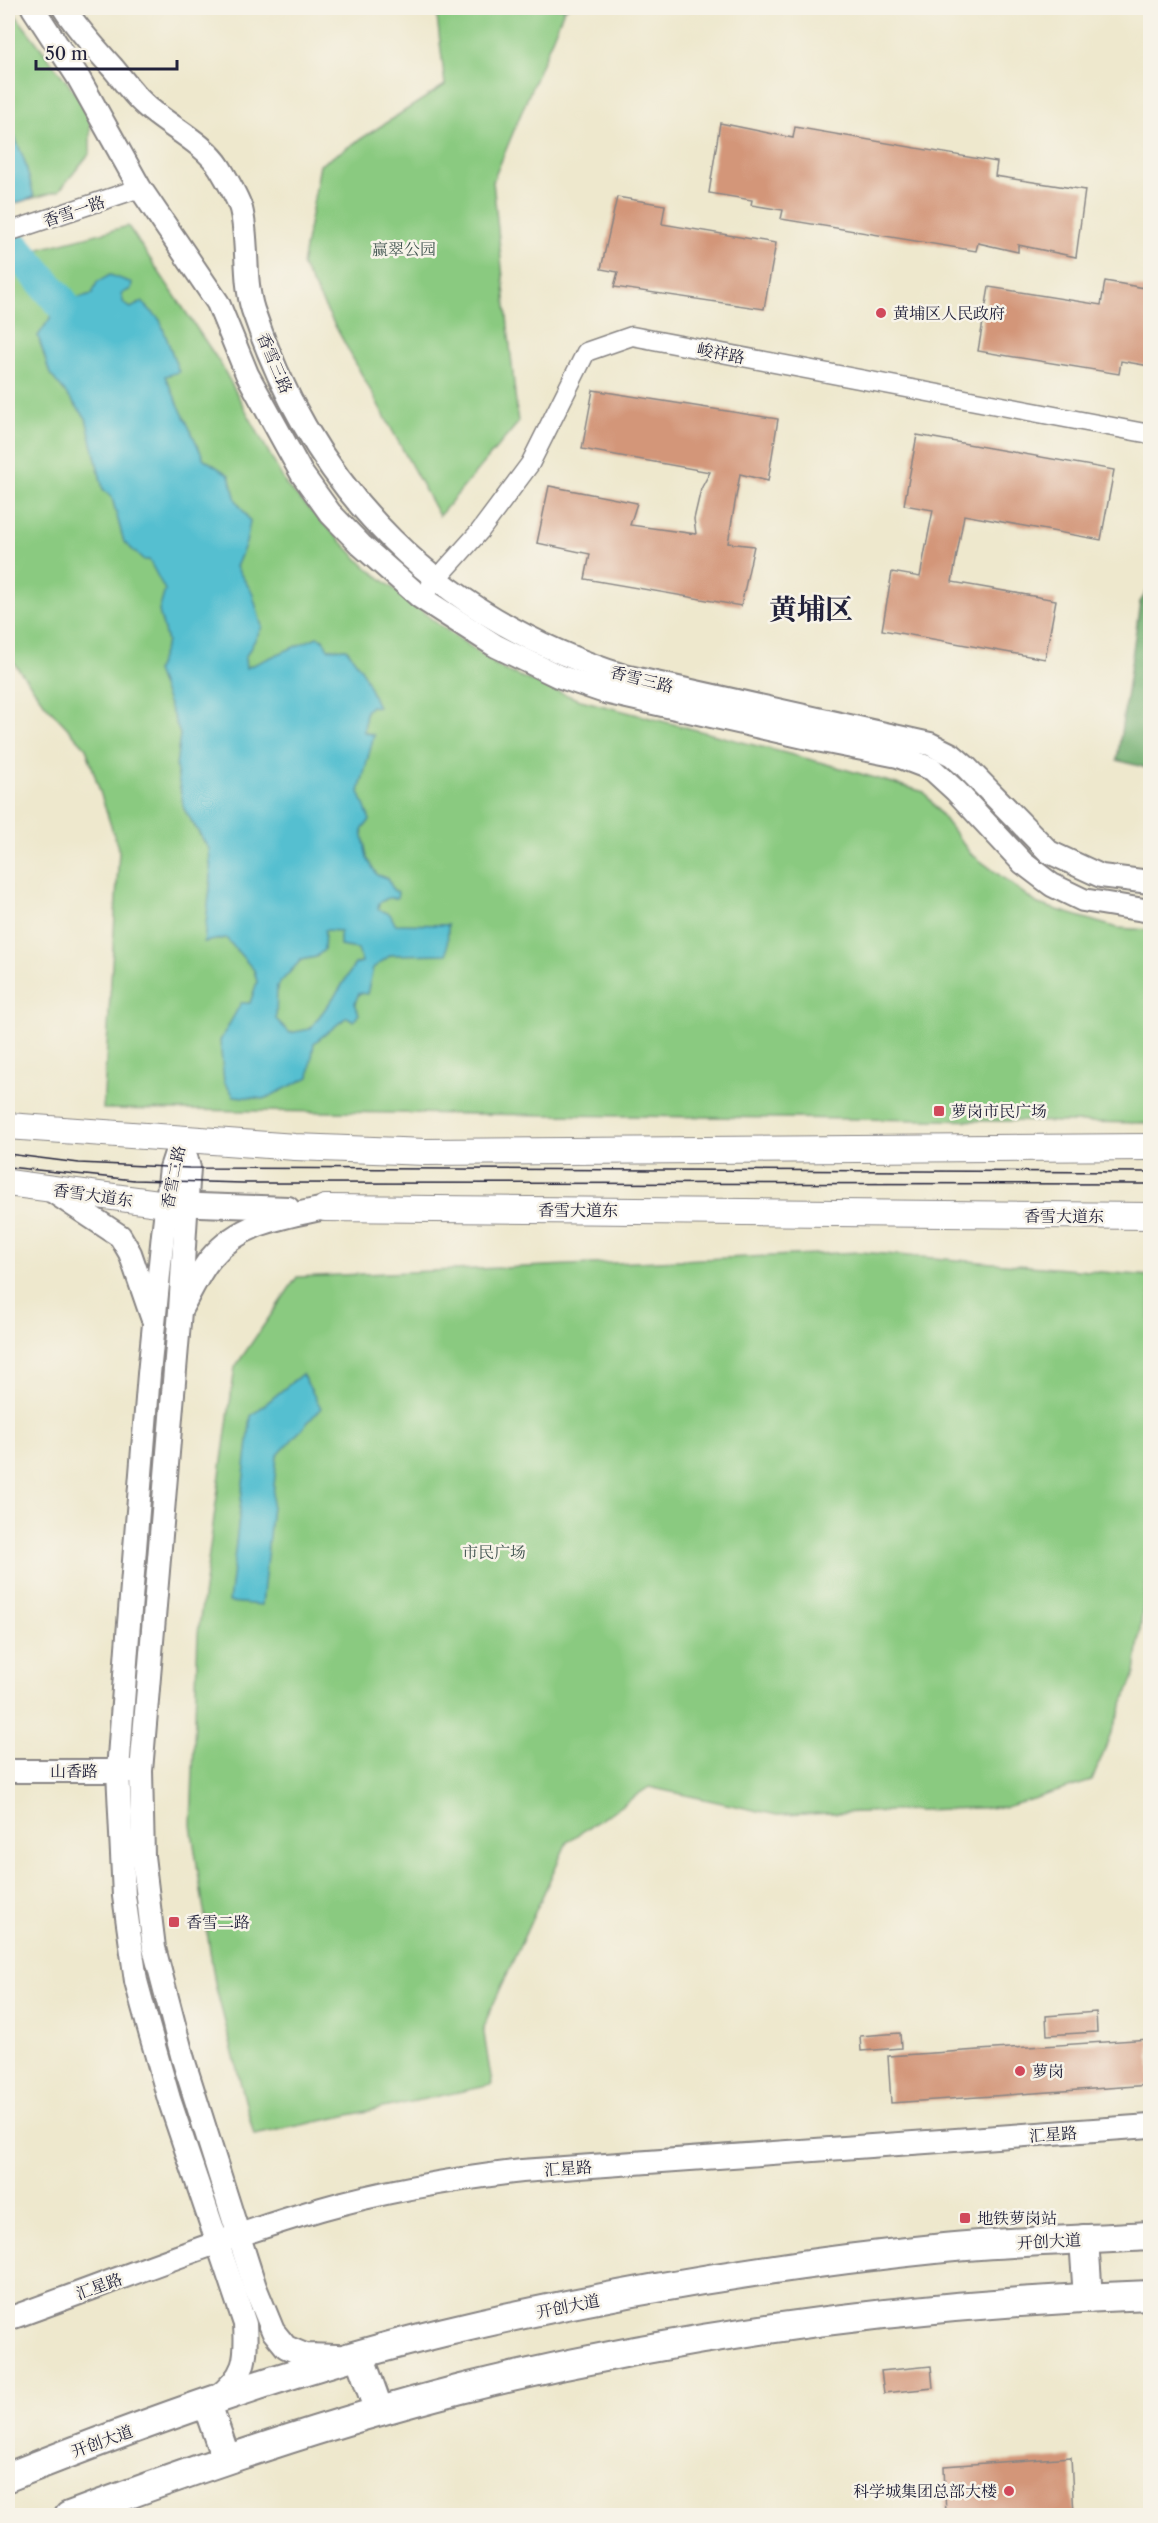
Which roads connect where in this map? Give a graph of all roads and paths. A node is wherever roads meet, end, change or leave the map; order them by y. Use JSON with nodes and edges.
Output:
{"nodes":[{"id":1,"x":33,"y":8,"type":"edge"},
{"id":2,"x":64,"y":8,"type":"edge"},
{"id":3,"x":140,"y":188,"type":"junction"},
{"id":4,"x":8,"y":232,"type":"edge"},
{"id":5,"x":1150,"y":434,"type":"edge"},
{"id":6,"x":437,"y":580,"type":"junction"},
{"id":7,"x":420,"y":597,"type":"junction"},
{"id":8,"x":1150,"y":882,"type":"edge"},
{"id":9,"x":1150,"y":911,"type":"edge"},
{"id":10,"x":8,"y":1126,"type":"edge"},
{"id":11,"x":181,"y":1138,"type":"junction"},
{"id":12,"x":1150,"y":1148,"type":"edge"},
{"id":13,"x":8,"y":1183,"type":"edge"},
{"id":14,"x":49,"y":1189,"type":"junction"},
{"id":15,"x":176,"y":1204,"type":"junction"},
{"id":16,"x":325,"y":1208,"type":"junction"},
{"id":17,"x":1150,"y":1216,"type":"edge"},
{"id":18,"x":180,"y":1311,"type":"junction"},
{"id":19,"x":154,"y":1324,"type":"junction"},
{"id":20,"x":8,"y":1771,"type":"edge"},
{"id":21,"x":141,"y":1771,"type":"junction"},
{"id":22,"x":118,"y":1772,"type":"junction"},
{"id":23,"x":1150,"y":2126,"type":"edge"},
{"id":24,"x":1150,"y":2236,"type":"edge"},
{"id":25,"x":229,"y":2239,"type":"junction"},
{"id":26,"x":1084,"y":2240,"type":"junction"},
{"id":27,"x":1147,"y":2296,"type":"edge"},
{"id":28,"x":1088,"y":2298,"type":"junction"},
{"id":29,"x":8,"y":2319,"type":"edge"},
{"id":30,"x":356,"y":2356,"type":"junction"},
{"id":31,"x":207,"y":2404,"type":"junction"},
{"id":32,"x":379,"y":2411,"type":"junction"},
{"id":33,"x":226,"y":2459,"type":"junction"},
{"id":34,"x":8,"y":2477,"type":"edge"},
{"id":35,"x":69,"y":2516,"type":"edge"}],
"edges":[{"from":1,"to":3,"type":"street","name":"香雪三路"},
{"from":2,"to":6,"type":"street","name":"香雪三路"},
{"from":3,"to":4,"type":"street","name":"香雪一路"},
{"from":3,"to":7,"type":"street","name":"香雪三路"},
{"from":5,"to":6,"type":"street","name":"峻祥路"},
{"from":6,"to":7,"type":"street","name":"峻祥路"},
{"from":6,"to":8,"type":"street","name":"香雪三路"},
{"from":7,"to":9,"type":"street","name":"香雪三路"},
{"from":10,"to":11,"type":"main road"},
{"from":11,"to":12,"type":"main road"},
{"from":11,"to":15,"type":"street","name":"香雪二路"},
{"from":13,"to":14,"type":"main road","name":"香雪大道东"},
{"from":14,"to":15,"type":"main road","name":"香雪大道东"},
{"from":14,"to":19,"type":"street"},
{"from":15,"to":16,"type":"street","name":"香雪大道东"},
{"from":15,"to":18,"type":"street","name":"香雪二路"},
{"from":15,"to":19,"type":"street","name":"香雪二路"},
{"from":16,"to":17,"type":"main road","name":"香雪大道东"},
{"from":16,"to":18,"type":"street"},
{"from":18,"to":21,"type":"street","name":"香雪二路"},
{"from":19,"to":22,"type":"street","name":"香雪二路"},
{"from":20,"to":22,"type":"street","name":"山香路"},
{"from":21,"to":22,"type":"street","name":"山香路"},
{"from":21,"to":25,"type":"street","name":"香雪二路"},
{"from":22,"to":25,"type":"street","name":"香雪二路"},
{"from":23,"to":25,"type":"street","name":"汇星路"},
{"from":24,"to":26,"type":"main road","name":"开创大道"},
{"from":25,"to":29,"type":"street","name":"汇星路"},
{"from":25,"to":30,"type":"street"},
{"from":25,"to":31,"type":"street"},
{"from":26,"to":28,"type":"main road"},
{"from":26,"to":30,"type":"main road","name":"开创大道"},
{"from":27,"to":28,"type":"main road"},
{"from":28,"to":32,"type":"main road"},
{"from":30,"to":31,"type":"main road","name":"开创大道"},
{"from":30,"to":32,"type":"main road"},
{"from":31,"to":33,"type":"main road"},
{"from":31,"to":34,"type":"main road","name":"开创大道"},
{"from":32,"to":33,"type":"main road"},
{"from":33,"to":35,"type":"main road"}]}
